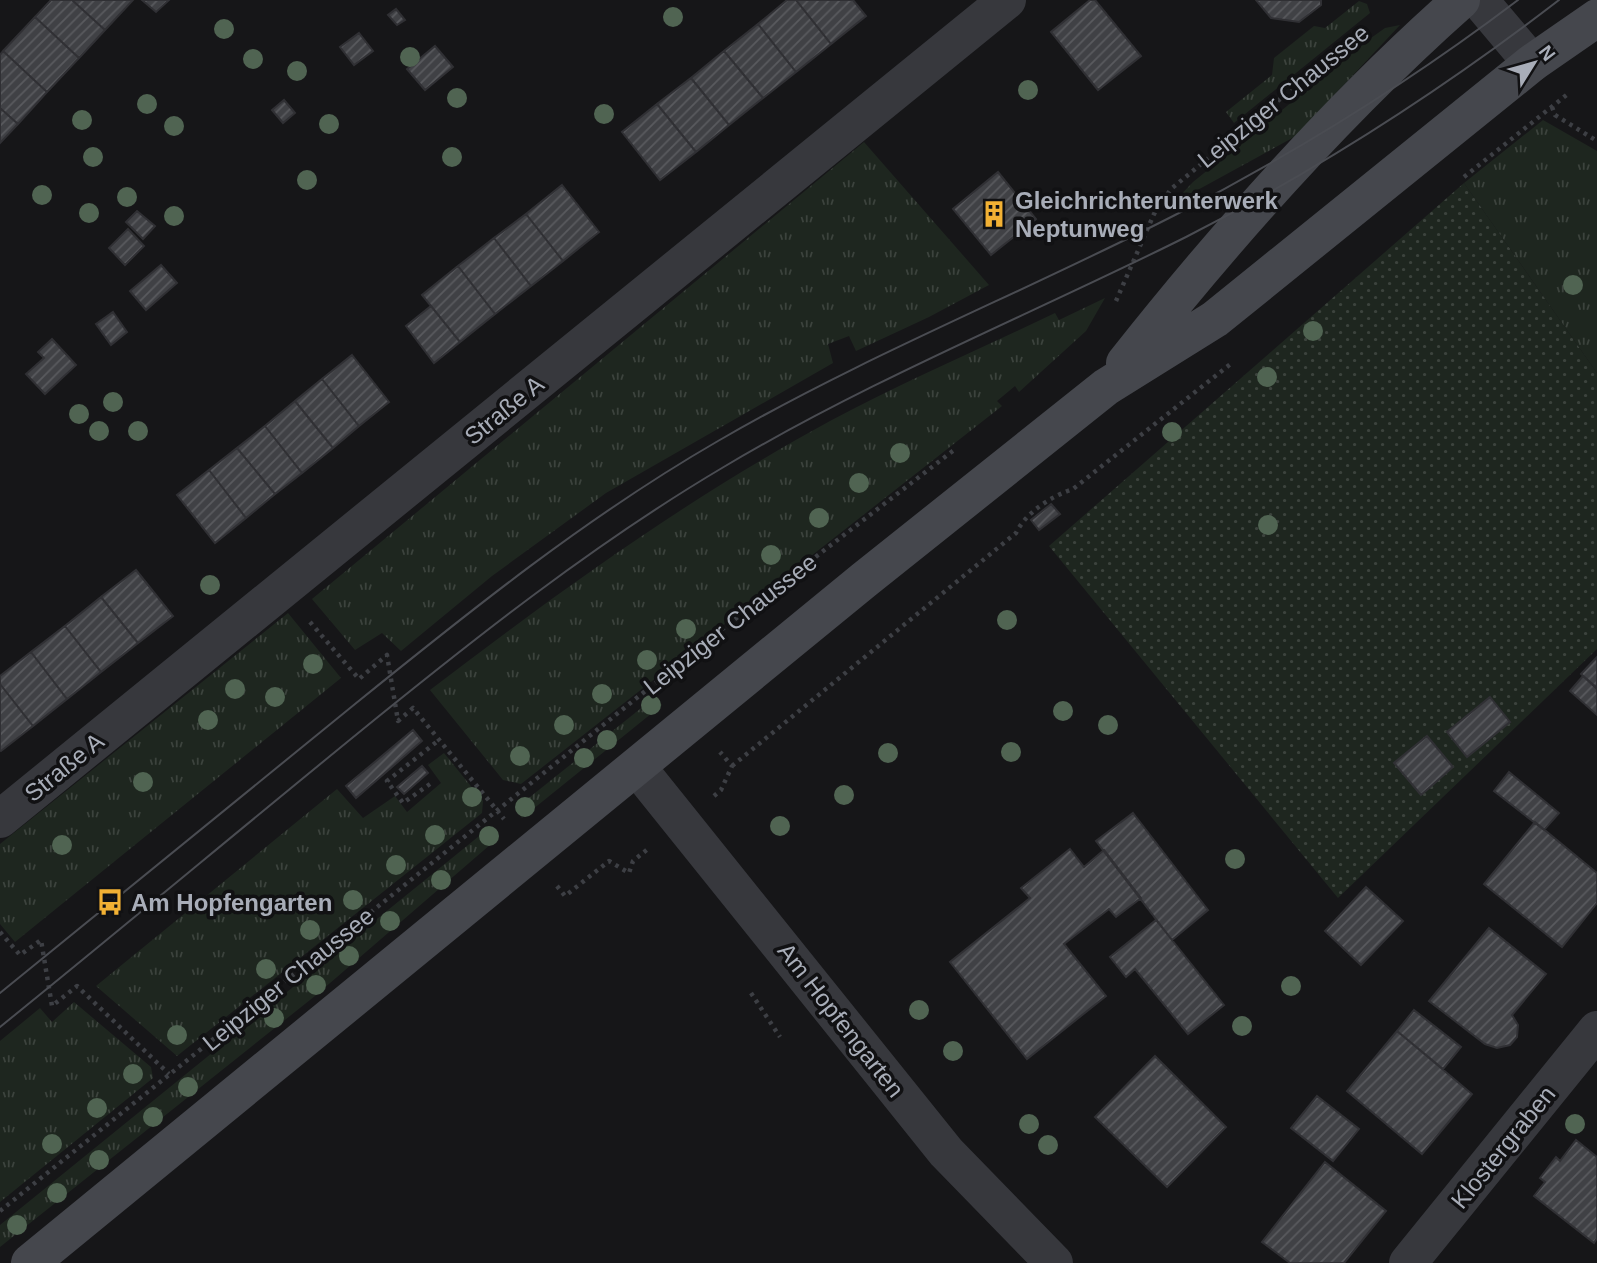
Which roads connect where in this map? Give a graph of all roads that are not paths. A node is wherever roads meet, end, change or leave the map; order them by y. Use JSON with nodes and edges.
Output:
{"nodes":[{"id":1,"x":1007,"y":0,"type":"edge"},
{"id":2,"x":1461,"y":0,"type":"edge"},
{"id":3,"x":1479,"y":0,"type":"edge"},
{"id":4,"x":1597,"y":18,"type":"edge"},
{"id":5,"x":1532,"y":64,"type":"junction"},
{"id":6,"x":1106,"y":387,"type":"junction"},
{"id":7,"x":637,"y":767,"type":"junction"},
{"id":8,"x":0,"y":819,"type":"edge"},
{"id":9,"x":1597,"y":1030,"type":"edge"},
{"id":10,"x":30,"y":1263,"type":"edge"},
{"id":11,"x":1054,"y":1263,"type":"edge"},
{"id":12,"x":1408,"y":1263,"type":"edge"}],
"edges":[{"from":1,"to":8,"type":"street","name":"Straße A"},
{"from":2,"to":6,"type":"main road","name":"Leipziger Chaussee"},
{"from":3,"to":5,"type":"street"},
{"from":4,"to":5,"type":"main road","name":"Leipziger Chaussee"},
{"from":5,"to":6,"type":"main road","name":"Leipziger Chaussee"},
{"from":6,"to":7,"type":"main road","name":"Leipziger Chaussee"},
{"from":7,"to":10,"type":"main road","name":"Leipziger Chaussee"},
{"from":7,"to":11,"type":"street","name":"Am Hopfengarten"},
{"from":9,"to":12,"type":"street","name":"Klostergraben"}]}
